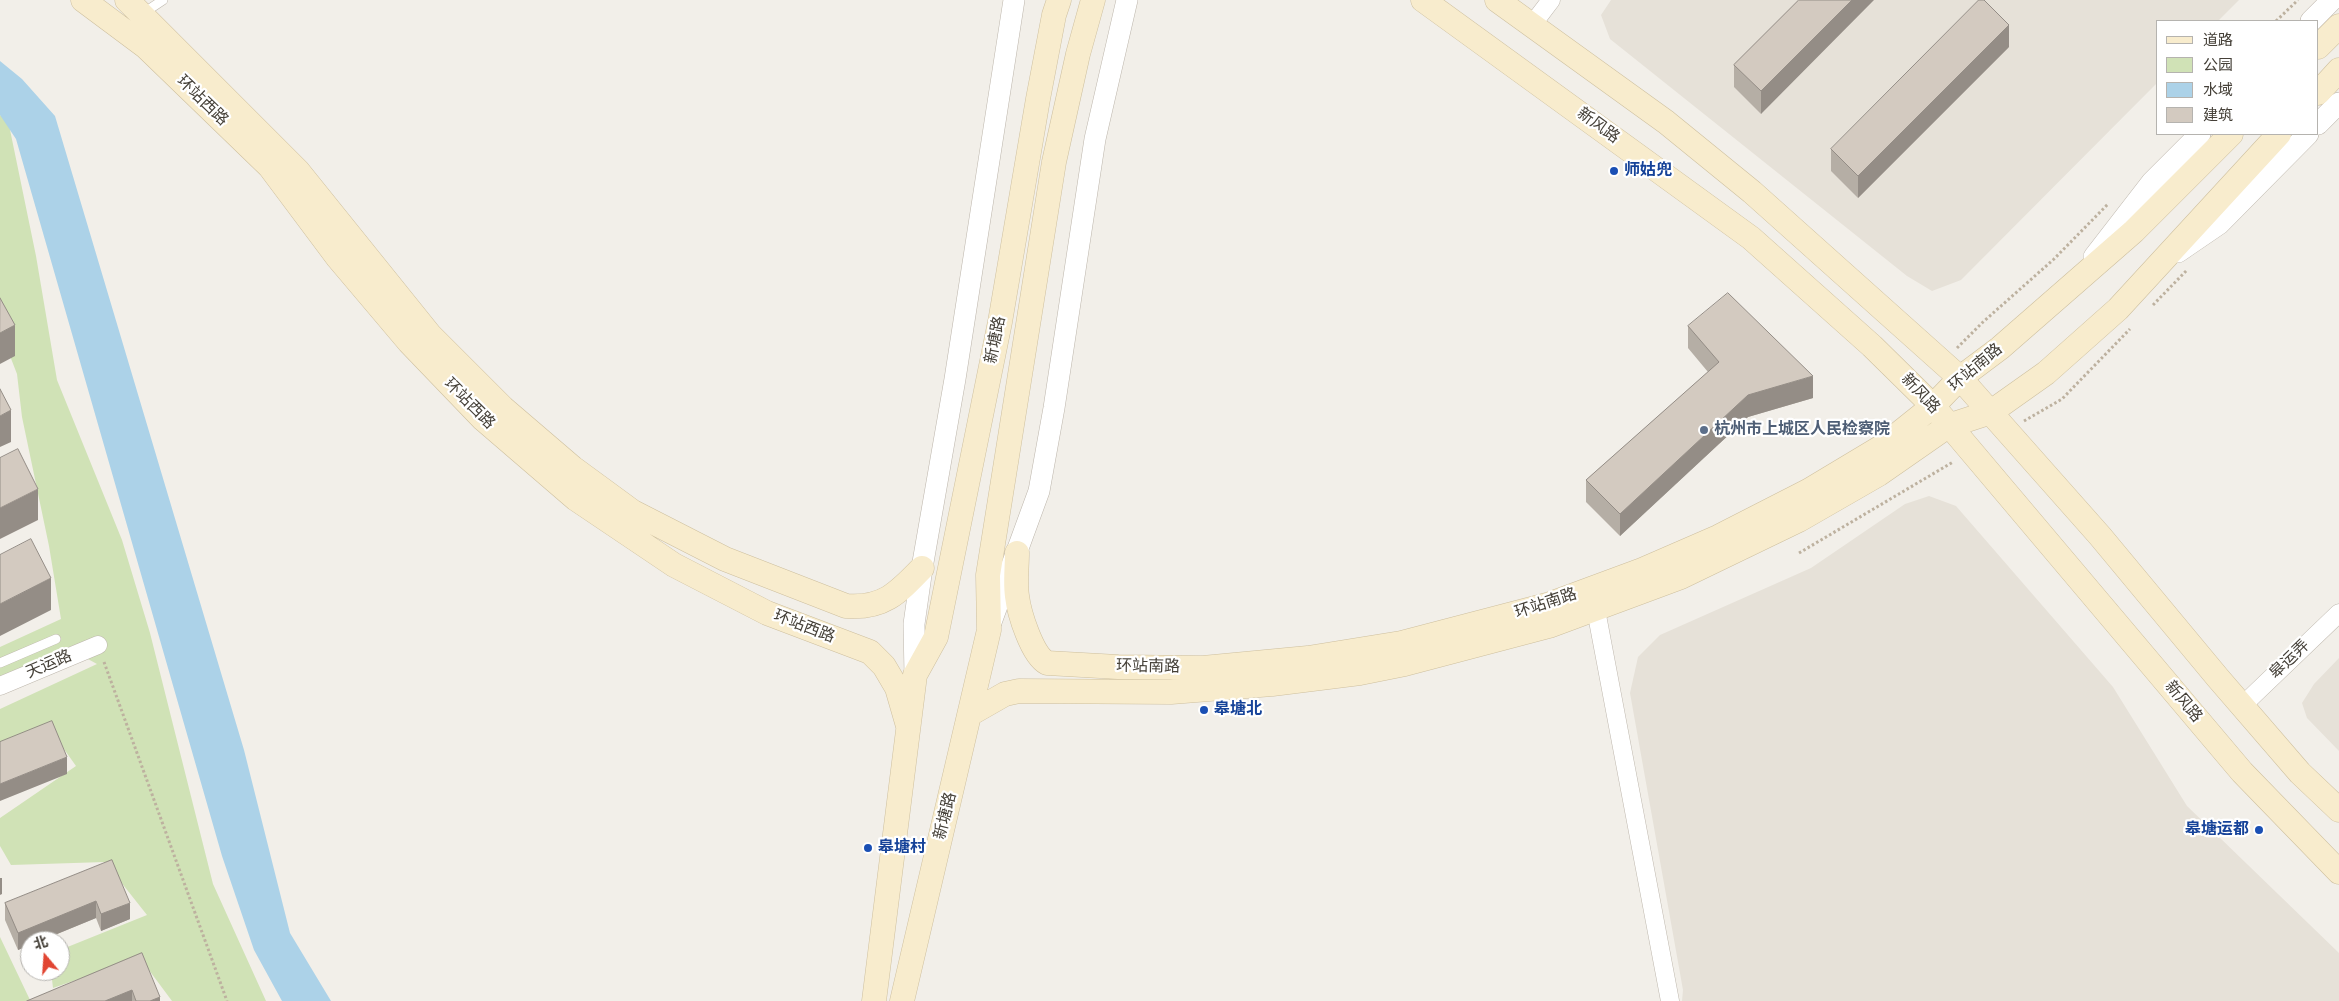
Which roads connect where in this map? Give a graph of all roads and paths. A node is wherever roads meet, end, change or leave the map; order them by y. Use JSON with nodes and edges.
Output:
{"nodes":[{"id":1,"x":83,"y":0,"type":"edge"},
{"id":2,"x":163,"y":0,"type":"edge"},
{"id":3,"x":1014,"y":0,"type":"edge"},
{"id":4,"x":1058,"y":0,"type":"edge"},
{"id":5,"x":1093,"y":0,"type":"edge"},
{"id":6,"x":1127,"y":0,"type":"edge"},
{"id":7,"x":1423,"y":0,"type":"edge"},
{"id":8,"x":1497,"y":0,"type":"edge"},
{"id":9,"x":1551,"y":0,"type":"edge"},
{"id":10,"x":2298,"y":0,"type":"edge"},
{"id":11,"x":2332,"y":0,"type":"edge"},
{"id":12,"x":135,"y":7,"type":"edge"},
{"id":13,"x":2277,"y":20,"type":"edge"},
{"id":14,"x":2312,"y":20,"type":"edge"},
{"id":15,"x":1532,"y":25,"type":"junction"},
{"id":16,"x":2339,"y":26,"type":"edge"},
{"id":17,"x":2319,"y":46,"type":"edge"},
{"id":18,"x":2339,"y":70,"type":"edge"},
{"id":19,"x":2319,"y":92,"type":"edge"},
{"id":20,"x":2339,"y":103,"type":"edge"},
{"id":21,"x":2319,"y":123,"type":"edge"},
{"id":22,"x":2199,"y":135,"type":"edge"},
{"id":23,"x":2230,"y":135,"type":"edge"},
{"id":24,"x":2278,"y":135,"type":"edge"},
{"id":25,"x":2307,"y":135,"type":"edge"},
{"id":26,"x":2108,"y":203,"type":"dead end"},
{"id":27,"x":2074,"y":283,"type":"junction"},
{"id":28,"x":2118,"y":309,"type":"junction"},
{"id":29,"x":1943,"y":363,"type":"junction"},
{"id":30,"x":1960,"y":378,"type":"junction"},
{"id":31,"x":1933,"y":406,"type":"junction"},
{"id":32,"x":1991,"y":412,"type":"junction"},
{"id":33,"x":1948,"y":426,"type":"junction"},
{"id":34,"x":1017,"y":553,"type":"junction"},
{"id":35,"x":922,"y":568,"type":"junction"},
{"id":36,"x":1596,"y":610,"type":"junction"},
{"id":37,"x":2339,"y":613,"type":"edge"},
{"id":38,"x":989,"y":630,"type":"junction"},
{"id":39,"x":56,"y":639,"type":"dead end"},
{"id":40,"x":98,"y":645,"type":"joint"},
{"id":41,"x":0,"y":663,"type":"edge"},
{"id":42,"x":915,"y":675,"type":"junction"},
{"id":43,"x":0,"y":686,"type":"edge"},
{"id":44,"x":2242,"y":706,"type":"junction"},
{"id":45,"x":970,"y":714,"type":"junction"},
{"id":46,"x":908,"y":726,"type":"junction"},
{"id":47,"x":2339,"y":810,"type":"edge"},
{"id":48,"x":2339,"y":872,"type":"edge"},
{"id":49,"x":227,"y":1001,"type":"edge"},
{"id":50,"x":874,"y":1001,"type":"edge"},
{"id":51,"x":902,"y":1001,"type":"edge"},
{"id":52,"x":1670,"y":1001,"type":"edge"}],
"edges":[{"from":1,"to":46,"type":"main road","name":"环站西路"},
{"from":2,"to":12,"type":"lane"},
{"from":3,"to":35,"type":"street","name":"新塘路"},
{"from":4,"to":42,"type":"main road","name":"新塘路"},
{"from":5,"to":38,"type":"main road","name":"新塘路"},
{"from":6,"to":34,"type":"street","name":"新塘路"},
{"from":7,"to":31,"type":"main road","name":"新风路"},
{"from":8,"to":15,"type":"main road"},
{"from":9,"to":15,"type":"street"},
{"from":10,"to":13,"type":"path"},
{"from":11,"to":14,"type":"street"},
{"from":12,"to":35,"type":"main road","name":"环站西路"},
{"from":15,"to":29,"type":"main road"},
{"from":16,"to":17,"type":"main road"},
{"from":18,"to":19,"type":"main road"},
{"from":20,"to":21,"type":"street"},
{"from":22,"to":27,"type":"street","name":"环站南路"},
{"from":23,"to":27,"type":"main road","name":"环站南路"},
{"from":24,"to":28,"type":"main road","name":"环站南路"},
{"from":25,"to":28,"type":"street","name":"环站南路"},
{"from":26,"to":29,"type":"path"},
{"from":27,"to":30,"type":"main road","name":"环站南路"},
{"from":28,"to":32,"type":"main road","name":"环站南路"},
{"from":29,"to":30,"type":"main road"},
{"from":30,"to":31,"type":"main road","name":"环站南路"},
{"from":30,"to":32,"type":"main road"},
{"from":31,"to":33,"type":"main road","name":"新风路"},
{"from":31,"to":34,"type":"main road","name":"环站南路"},
{"from":32,"to":33,"type":"main road","name":"环站南路"},
{"from":32,"to":44,"type":"main road"},
{"from":33,"to":36,"type":"main road","name":"环站南路"},
{"from":33,"to":48,"type":"main road","name":"新风路"},
{"from":34,"to":38,"type":"street","name":"新塘路"},
{"from":35,"to":42,"type":"street","name":"新塘路"},
{"from":36,"to":45,"type":"main road","name":"环站南路"},
{"from":36,"to":52,"type":"street"},
{"from":37,"to":44,"type":"street","name":"皋运弄"},
{"from":38,"to":45,"type":"main road","name":"新塘路"},
{"from":39,"to":41,"type":"lane"},
{"from":40,"to":43,"type":"street","name":"天运路"},
{"from":40,"to":49,"type":"path"},
{"from":42,"to":46,"type":"main road","name":"新塘路"},
{"from":44,"to":47,"type":"main road"},
{"from":45,"to":51,"type":"main road","name":"新塘路"},
{"from":46,"to":50,"type":"main road","name":"新塘路"}]}
